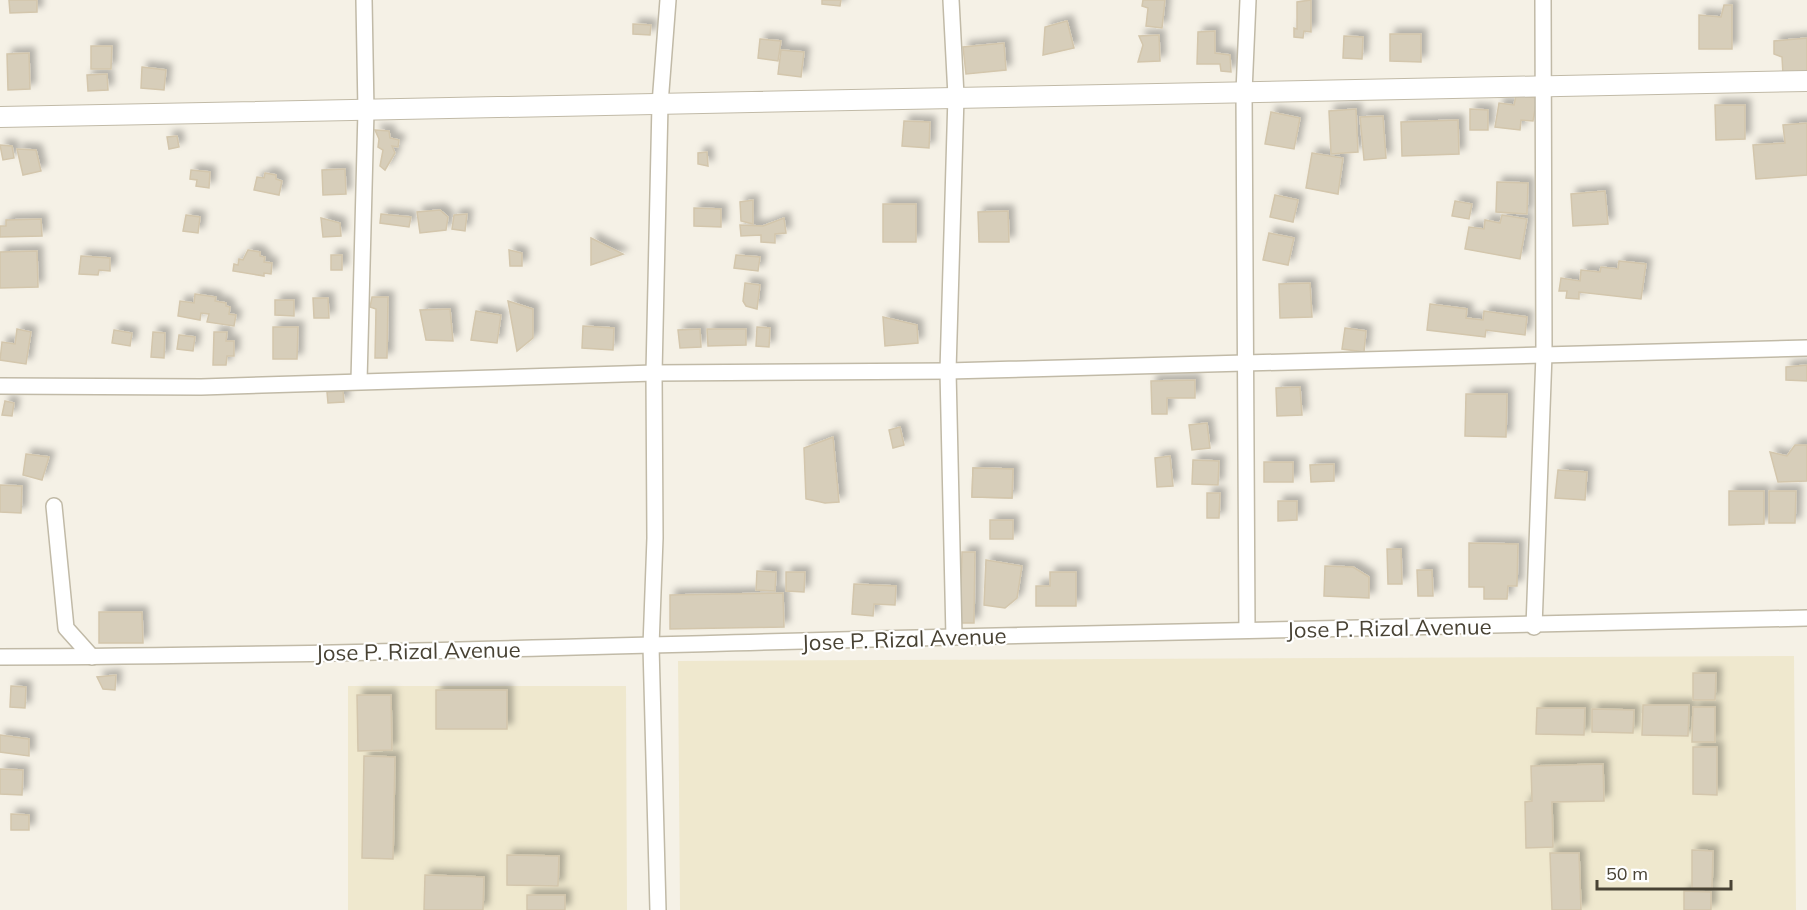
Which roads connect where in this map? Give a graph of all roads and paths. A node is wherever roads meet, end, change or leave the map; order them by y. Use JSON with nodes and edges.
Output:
{"nodes":[{"id":1,"x":364,"y":0,"type":"edge"},
{"id":2,"x":668,"y":0,"type":"edge"},
{"id":3,"x":951,"y":0,"type":"edge"},
{"id":4,"x":1248,"y":0,"type":"edge"},
{"id":5,"x":1543,"y":0,"type":"edge"},
{"id":6,"x":1807,"y":81,"type":"edge"},
{"id":7,"x":1543,"y":84,"type":"junction"},
{"id":8,"x":1244,"y":92,"type":"junction"},
{"id":9,"x":956,"y":96,"type":"junction"},
{"id":10,"x":660,"y":104,"type":"junction"},
{"id":11,"x":366,"y":111,"type":"junction"},
{"id":12,"x":0,"y":117,"type":"edge"},
{"id":13,"x":1807,"y":348,"type":"edge"},
{"id":14,"x":1544,"y":354,"type":"junction"},
{"id":15,"x":1246,"y":363,"type":"junction"},
{"id":16,"x":948,"y":371,"type":"junction"},
{"id":17,"x":654,"y":373,"type":"junction"},
{"id":18,"x":359,"y":381,"type":"junction"},
{"id":19,"x":0,"y":386,"type":"edge"},
{"id":20,"x":54,"y":506,"type":"dead end"},
{"id":21,"x":1807,"y":618,"type":"edge"},
{"id":22,"x":1534,"y":627,"type":"junction"},
{"id":23,"x":1247,"y":630,"type":"junction"},
{"id":24,"x":954,"y":637,"type":"junction"},
{"id":25,"x":651,"y":646,"type":"junction"},
{"id":26,"x":0,"y":657,"type":"edge"},
{"id":27,"x":92,"y":657,"type":"junction"},
{"id":28,"x":658,"y":910,"type":"edge"}],
"edges":[{"from":1,"to":11,"type":"street"},
{"from":2,"to":10,"type":"street"},
{"from":3,"to":9,"type":"street"},
{"from":4,"to":8,"type":"street"},
{"from":5,"to":7,"type":"street"},
{"from":6,"to":7,"type":"street"},
{"from":7,"to":8,"type":"street"},
{"from":7,"to":14,"type":"street"},
{"from":8,"to":9,"type":"street"},
{"from":8,"to":15,"type":"street"},
{"from":9,"to":10,"type":"street"},
{"from":9,"to":16,"type":"street"},
{"from":10,"to":11,"type":"street"},
{"from":10,"to":17,"type":"street"},
{"from":11,"to":12,"type":"street"},
{"from":11,"to":18,"type":"street"},
{"from":13,"to":14,"type":"street"},
{"from":14,"to":15,"type":"street"},
{"from":14,"to":22,"type":"street"},
{"from":15,"to":16,"type":"street"},
{"from":15,"to":23,"type":"street"},
{"from":16,"to":17,"type":"street"},
{"from":16,"to":24,"type":"street"},
{"from":17,"to":18,"type":"street"},
{"from":17,"to":25,"type":"street"},
{"from":18,"to":19,"type":"street"},
{"from":20,"to":27,"type":"street"},
{"from":21,"to":22,"type":"street","name":"Jose P. Rizal Avenue"},
{"from":22,"to":23,"type":"street","name":"Jose P. Rizal Avenue"},
{"from":23,"to":24,"type":"street","name":"Jose P. Rizal Avenue"},
{"from":24,"to":25,"type":"street","name":"Jose P. Rizal Avenue"},
{"from":25,"to":27,"type":"street","name":"Jose P. Rizal Avenue"},
{"from":25,"to":28,"type":"street"},
{"from":26,"to":27,"type":"street","name":"Jose P. Rizal Avenue"}]}
